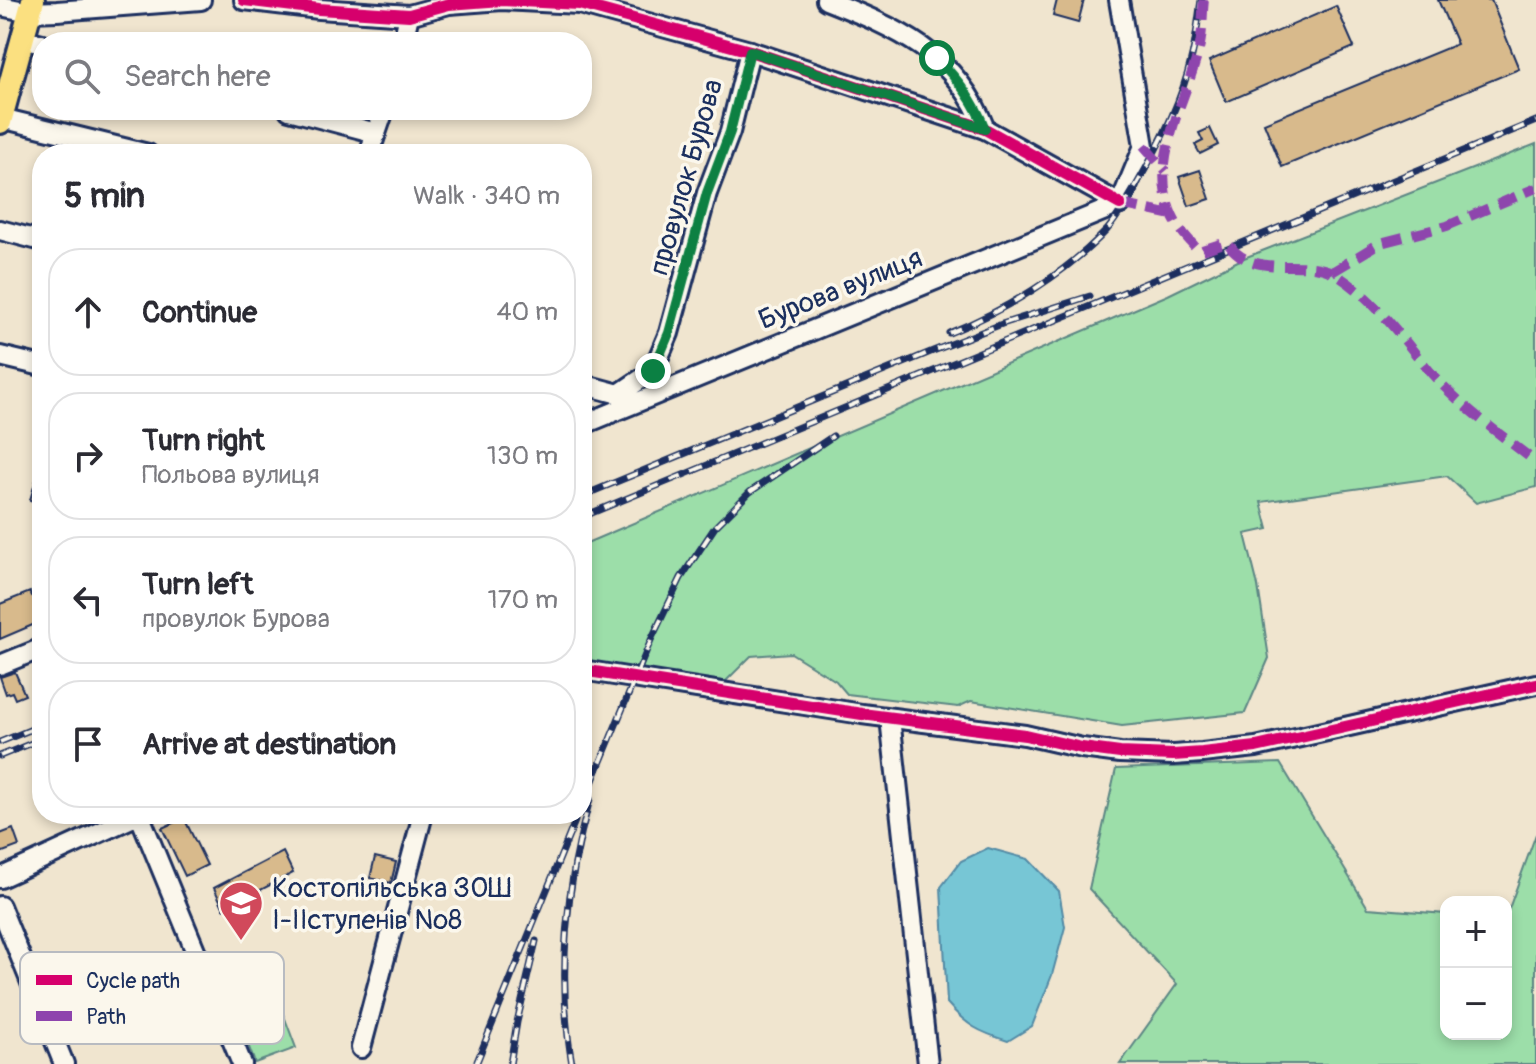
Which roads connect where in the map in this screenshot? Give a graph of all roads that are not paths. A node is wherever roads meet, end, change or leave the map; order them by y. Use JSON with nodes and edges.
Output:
{"nodes":[{"id":1,"x":201,"y":0,"type":"edge"},
{"id":2,"x":244,"y":0,"type":"edge"},
{"id":3,"x":826,"y":0,"type":"edge"},
{"id":4,"x":1119,"y":0,"type":"edge"},
{"id":5,"x":0,"y":6,"type":"edge"},
{"id":6,"x":31,"y":6,"type":"edge"},
{"id":7,"x":409,"y":15,"type":"junction"},
{"id":8,"x":405,"y":32,"type":"edge"},
{"id":9,"x":32,"y":42,"type":"edge"},
{"id":10,"x":750,"y":51,"type":"junction"},
{"id":11,"x":0,"y":120,"type":"edge"},
{"id":12,"x":327,"y":120,"type":"edge"},
{"id":13,"x":381,"y":120,"type":"edge"},
{"id":14,"x":985,"y":129,"type":"junction"},
{"id":15,"x":376,"y":133,"type":"junction"},
{"id":16,"x":104,"y":144,"type":"edge"},
{"id":17,"x":372,"y":144,"type":"edge"},
{"id":18,"x":1120,"y":204,"type":"junction"},
{"id":19,"x":0,"y":230,"type":"edge"},
{"id":20,"x":32,"y":238,"type":"edge"},
{"id":21,"x":0,"y":356,"type":"edge"},
{"id":22,"x":32,"y":364,"type":"edge"},
{"id":23,"x":592,"y":387,"type":"edge"},
{"id":24,"x":619,"y":394,"type":"junction"},
{"id":25,"x":642,"y":400,"type":"junction"},
{"id":26,"x":592,"y":421,"type":"edge"},
{"id":27,"x":32,"y":652,"type":"edge"},
{"id":28,"x":0,"y":665,"type":"edge"},
{"id":29,"x":592,"y":672,"type":"edge"},
{"id":30,"x":1536,"y":684,"type":"edge"},
{"id":31,"x":890,"y":718,"type":"junction"},
{"id":32,"x":117,"y":824,"type":"edge"},
{"id":33,"x":143,"y":824,"type":"edge"},
{"id":34,"x":420,"y":824,"type":"edge"},
{"id":35,"x":0,"y":878,"type":"edge"},
{"id":36,"x":0,"y":906,"type":"edge"},
{"id":37,"x":196,"y":952,"type":"edge"},
{"id":38,"x":20,"y":955,"type":"edge"},
{"id":39,"x":56,"y":1044,"type":"edge"},
{"id":40,"x":234,"y":1044,"type":"edge"},
{"id":41,"x":361,"y":1048,"type":"dead end"},
{"id":42,"x":64,"y":1064,"type":"edge"},
{"id":43,"x":242,"y":1064,"type":"edge"},
{"id":44,"x":928,"y":1064,"type":"edge"}],
"edges":[{"from":1,"to":6,"type":"street"},
{"from":2,"to":7,"type":"street"},
{"from":3,"to":14,"type":"street"},
{"from":4,"to":18,"type":"street"},
{"from":5,"to":6,"type":"street"},
{"from":6,"to":9,"type":"main road"},
{"from":7,"to":8,"type":"street"},
{"from":7,"to":10,"type":"street"},
{"from":9,"to":11,"type":"main road"},
{"from":10,"to":14,"type":"street"},
{"from":10,"to":24,"type":"street","name":"провулок Бурова"},
{"from":11,"to":16,"type":"street"},
{"from":12,"to":15,"type":"street"},
{"from":13,"to":15,"type":"street"},
{"from":14,"to":18,"type":"street"},
{"from":15,"to":17,"type":"street"},
{"from":18,"to":25,"type":"street","name":"Бурова вулиця"},
{"from":19,"to":20,"type":"street"},
{"from":21,"to":22,"type":"street"},
{"from":23,"to":24,"type":"street"},
{"from":24,"to":25,"type":"street"},
{"from":25,"to":26,"type":"street","name":"Бурова вулиця"},
{"from":27,"to":28,"type":"street"},
{"from":29,"to":31,"type":"street"},
{"from":30,"to":31,"type":"street"},
{"from":31,"to":44,"type":"street"},
{"from":32,"to":35,"type":"street"},
{"from":33,"to":37,"type":"street"},
{"from":34,"to":41,"type":"street"},
{"from":36,"to":38,"type":"street"},
{"from":39,"to":42,"type":"street"},
{"from":40,"to":43,"type":"street"}]}
